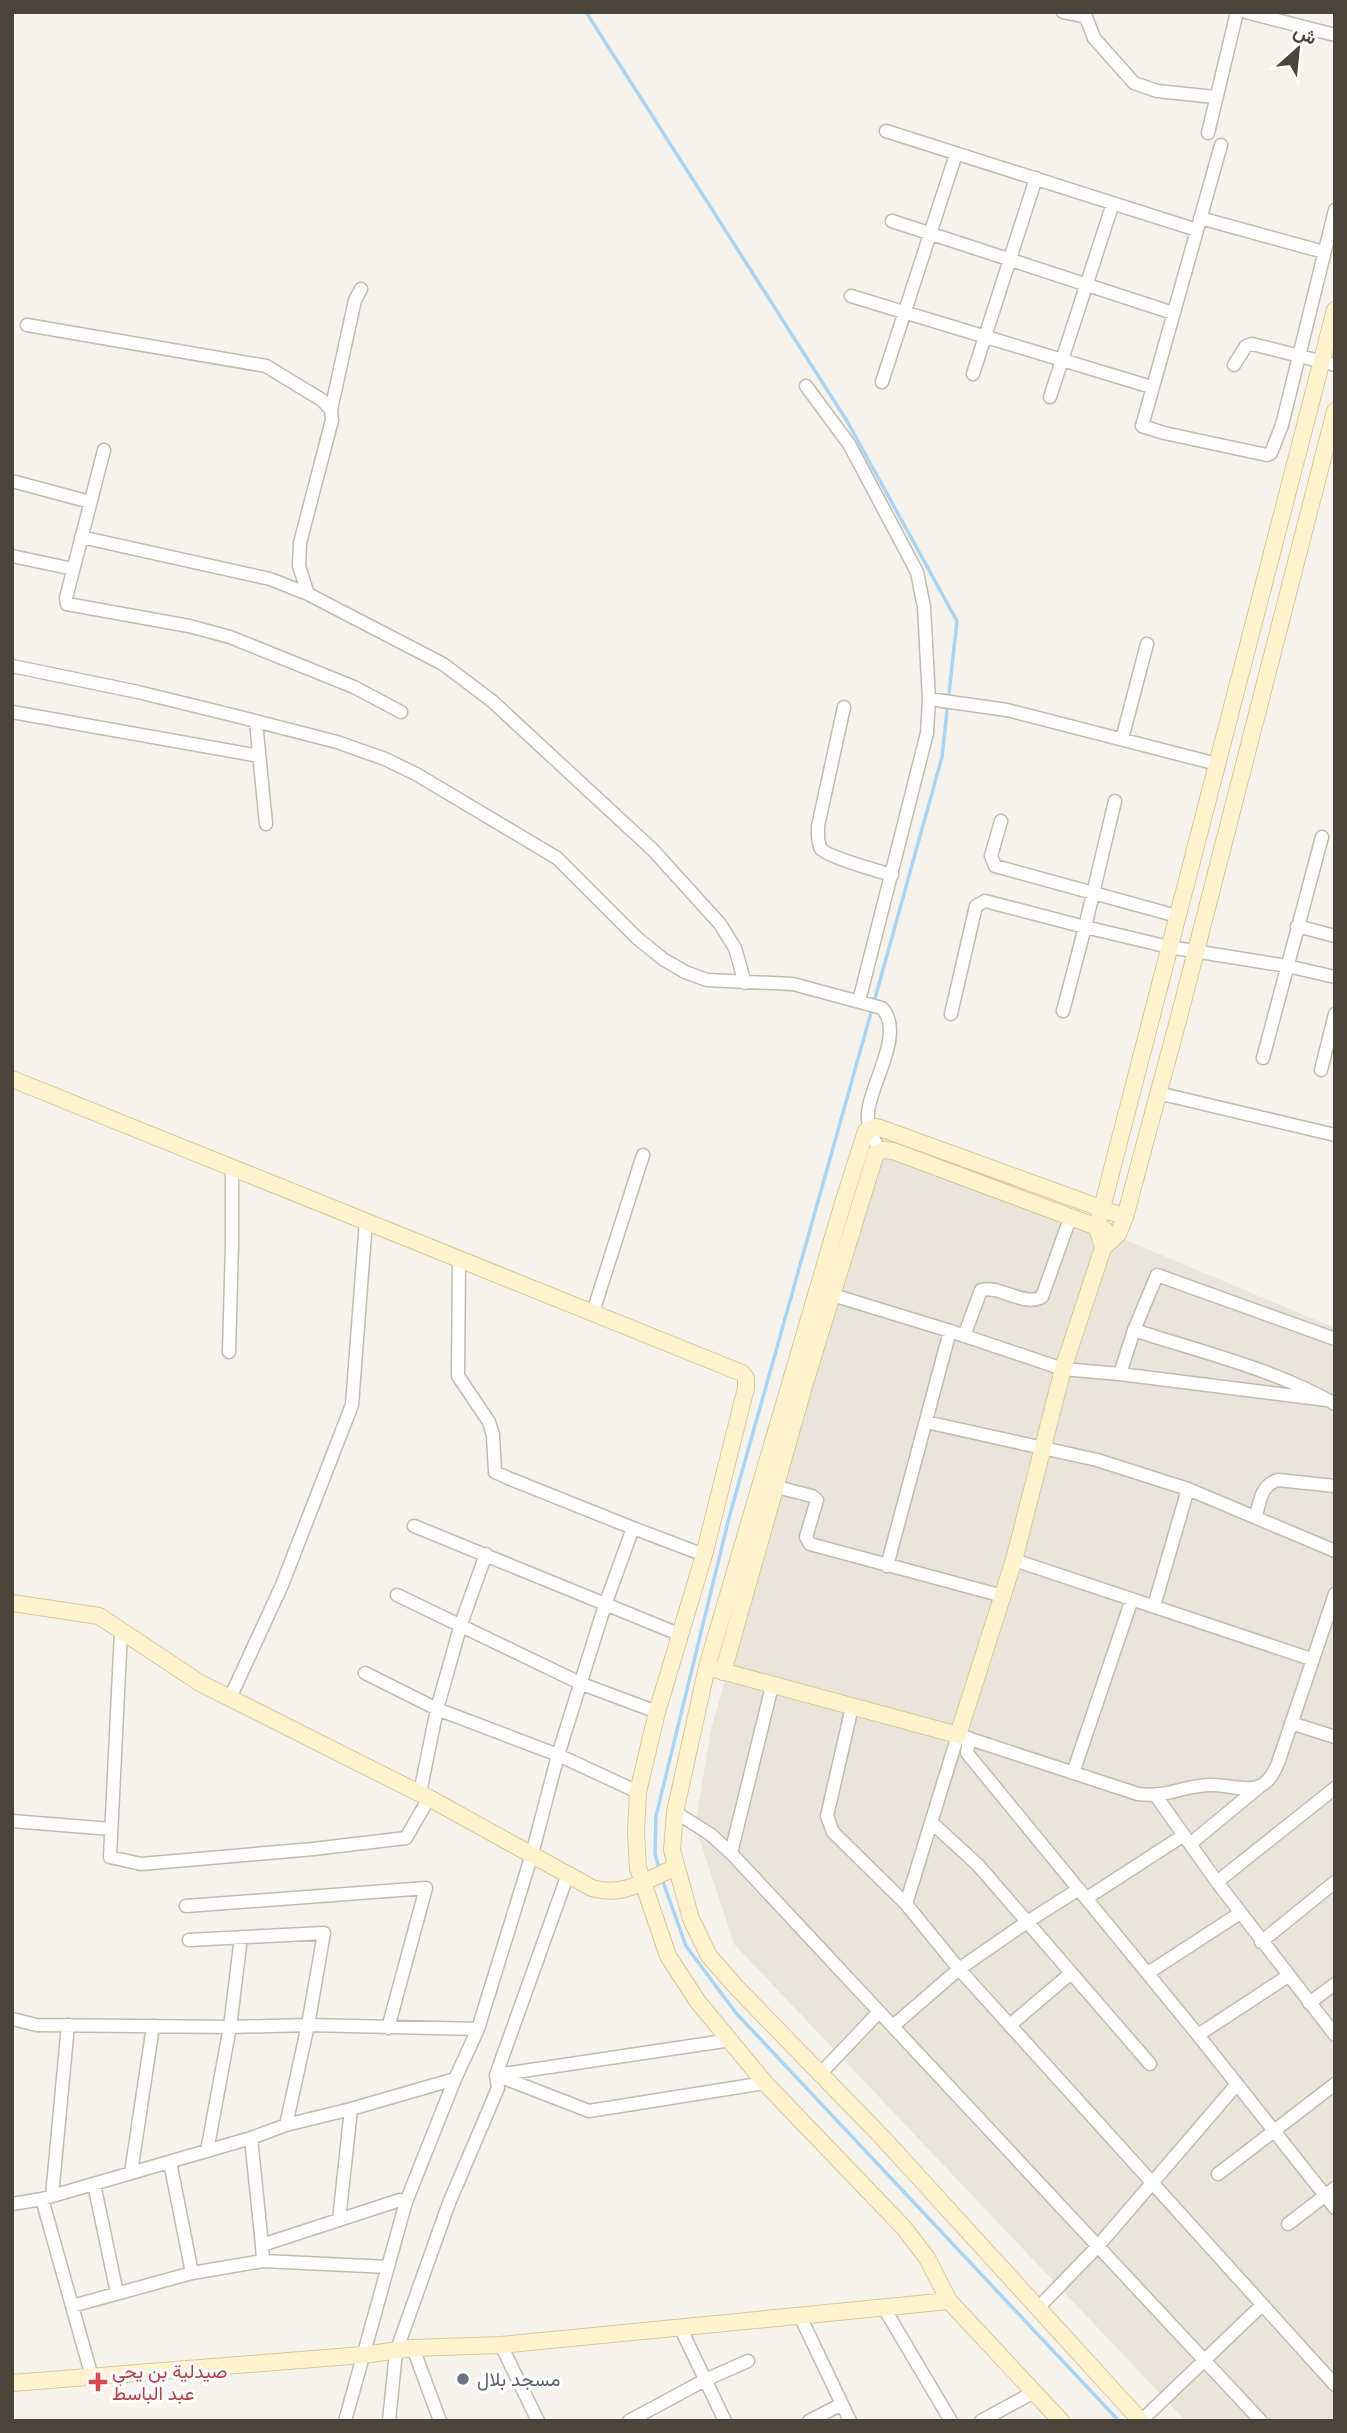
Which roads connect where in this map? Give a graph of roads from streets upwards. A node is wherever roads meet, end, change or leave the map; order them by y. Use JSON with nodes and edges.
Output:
{"nodes":[{"id":1,"x":1063,"y":12,"type":"edge"},
{"id":2,"x":1237,"y":12,"type":"edge"},
{"id":3,"x":1246,"y":12,"type":"edge"},
{"id":4,"x":1087,"y":15,"type":"edge"},
{"id":5,"x":1335,"y":35,"type":"edge"},
{"id":6,"x":1215,"y":97,"type":"junction"},
{"id":7,"x":886,"y":131,"type":"dead end"},
{"id":8,"x":1208,"y":133,"type":"dead end"},
{"id":9,"x":1221,"y":145,"type":"dead end"},
{"id":10,"x":956,"y":154,"type":"junction"},
{"id":11,"x":1036,"y":178,"type":"junction"},
{"id":12,"x":1113,"y":203,"type":"junction"},
{"id":13,"x":1335,"y":210,"type":"edge"},
{"id":14,"x":892,"y":221,"type":"dead end"},
{"id":15,"x":1199,"y":224,"type":"junction"},
{"id":16,"x":930,"y":233,"type":"junction"},
{"id":17,"x":1324,"y":252,"type":"junction"},
{"id":18,"x":1010,"y":259,"type":"junction"},
{"id":19,"x":1087,"y":284,"type":"junction"},
{"id":20,"x":360,"y":289,"type":"dead end"},
{"id":21,"x":850,"y":296,"type":"dead end"},
{"id":22,"x":905,"y":313,"type":"junction"},
{"id":23,"x":1174,"y":313,"type":"junction"},
{"id":24,"x":1334,"y":318,"type":"edge"},
{"id":25,"x":27,"y":325,"type":"dead end"},
{"id":26,"x":984,"y":338,"type":"junction"},
{"id":27,"x":1299,"y":356,"type":"junction"},
{"id":28,"x":1062,"y":362,"type":"junction"},
{"id":29,"x":1328,"y":363,"type":"edge"},
{"id":30,"x":1234,"y":365,"type":"dead end"},
{"id":31,"x":972,"y":374,"type":"dead end"},
{"id":32,"x":882,"y":382,"type":"dead end"},
{"id":33,"x":806,"y":386,"type":"dead end"},
{"id":34,"x":1148,"y":386,"type":"dead end"},
{"id":35,"x":1050,"y":397,"type":"dead end"},
{"id":36,"x":331,"y":410,"type":"junction"},
{"id":37,"x":1335,"y":411,"type":"edge"},
{"id":38,"x":104,"y":450,"type":"dead end"},
{"id":39,"x":12,"y":481,"type":"edge"},
{"id":40,"x":90,"y":502,"type":"junction"},
{"id":41,"x":81,"y":537,"type":"junction"},
{"id":42,"x":12,"y":556,"type":"edge"},
{"id":43,"x":73,"y":569,"type":"junction"},
{"id":44,"x":308,"y":594,"type":"junction"},
{"id":45,"x":1147,"y":644,"type":"dead end"},
{"id":46,"x":1245,"y":655,"type":"junction"},
{"id":47,"x":1270,"y":662,"type":"junction"},
{"id":48,"x":12,"y":666,"type":"edge"},
{"id":49,"x":936,"y":699,"type":"junction"},
{"id":50,"x":844,"y":707,"type":"dead end"},
{"id":51,"x":12,"y":712,"type":"edge"},
{"id":52,"x":401,"y":712,"type":"dead end"},
{"id":53,"x":256,"y":722,"type":"junction"},
{"id":54,"x":1122,"y":739,"type":"junction"},
{"id":55,"x":259,"y":756,"type":"junction"},
{"id":56,"x":1217,"y":764,"type":"junction"},
{"id":57,"x":1115,"y":802,"type":"dead end"},
{"id":58,"x":1001,"y":821,"type":"dead end"},
{"id":59,"x":266,"y":824,"type":"dead end"},
{"id":60,"x":1322,"y":837,"type":"dead end"},
{"id":61,"x":892,"y":875,"type":"junction"},
{"id":62,"x":1093,"y":893,"type":"junction"},
{"id":63,"x":1177,"y":916,"type":"junction"},
{"id":64,"x":1297,"y":926,"type":"junction"},
{"id":65,"x":1085,"y":927,"type":"junction"},
{"id":66,"x":1335,"y":936,"type":"edge"},
{"id":67,"x":1168,"y":947,"type":"junction"},
{"id":68,"x":1195,"y":951,"type":"junction"},
{"id":69,"x":1287,"y":966,"type":"junction"},
{"id":70,"x":1335,"y":977,"type":"edge"},
{"id":71,"x":745,"y":983,"type":"junction"},
{"id":72,"x":868,"y":1004,"type":"junction"},
{"id":73,"x":1063,"y":1011,"type":"dead end"},
{"id":74,"x":951,"y":1014,"type":"dead end"},
{"id":75,"x":1335,"y":1014,"type":"edge"},
{"id":76,"x":1263,"y":1058,"type":"dead end"},
{"id":77,"x":1321,"y":1070,"type":"dead end"},
{"id":78,"x":12,"y":1079,"type":"edge"},
{"id":79,"x":1158,"y":1093,"type":"junction"},
{"id":80,"x":869,"y":1129,"type":"junction"},
{"id":81,"x":1335,"y":1135,"type":"edge"},
{"id":82,"x":880,"y":1151,"type":"junction"},
{"id":83,"x":643,"y":1155,"type":"dead end"},
{"id":84,"x":232,"y":1167,"type":"junction"},
{"id":85,"x":1102,"y":1209,"type":"junction"},
{"id":86,"x":1125,"y":1217,"type":"junction"},
{"id":87,"x":1070,"y":1218,"type":"junction"},
{"id":88,"x":366,"y":1220,"type":"junction"},
{"id":89,"x":1097,"y":1227,"type":"junction"},
{"id":90,"x":1118,"y":1234,"type":"junction"},
{"id":91,"x":1103,"y":1248,"type":"junction"},
{"id":92,"x":459,"y":1258,"type":"junction"},
{"id":93,"x":825,"y":1292,"type":"junction"},
{"id":94,"x":593,"y":1311,"type":"junction"},
{"id":95,"x":1134,"y":1330,"type":"junction"},
{"id":96,"x":950,"y":1331,"type":"junction"},
{"id":97,"x":964,"y":1336,"type":"junction"},
{"id":98,"x":1335,"y":1339,"type":"edge"},
{"id":99,"x":229,"y":1352,"type":"dead end"},
{"id":100,"x":1063,"y":1369,"type":"junction"},
{"id":101,"x":1120,"y":1374,"type":"junction"},
{"id":102,"x":1331,"y":1402,"type":"edge"},
{"id":103,"x":926,"y":1422,"type":"junction"},
{"id":104,"x":1043,"y":1447,"type":"junction"},
{"id":105,"x":768,"y":1485,"type":"junction"},
{"id":106,"x":1335,"y":1486,"type":"edge"},
{"id":107,"x":1188,"y":1489,"type":"junction"},
{"id":108,"x":1256,"y":1516,"type":"junction"},
{"id":109,"x":414,"y":1526,"type":"dead end"},
{"id":110,"x":633,"y":1528,"type":"junction"},
{"id":111,"x":1335,"y":1552,"type":"edge"},
{"id":112,"x":486,"y":1554,"type":"junction"},
{"id":113,"x":704,"y":1555,"type":"junction"},
{"id":114,"x":1014,"y":1560,"type":"junction"},
{"id":115,"x":887,"y":1566,"type":"junction"},
{"id":116,"x":397,"y":1595,"type":"dead end"},
{"id":117,"x":1003,"y":1596,"type":"junction"},
{"id":118,"x":1132,"y":1599,"type":"junction"},
{"id":119,"x":1334,"y":1600,"type":"edge"},
{"id":120,"x":12,"y":1603,"type":"edge"},
{"id":121,"x":605,"y":1605,"type":"junction"},
{"id":122,"x":1154,"y":1605,"type":"junction"},
{"id":123,"x":461,"y":1624,"type":"junction"},
{"id":124,"x":121,"y":1631,"type":"junction"},
{"id":125,"x":681,"y":1635,"type":"junction"},
{"id":126,"x":1311,"y":1659,"type":"junction"},
{"id":127,"x":707,"y":1667,"type":"junction"},
{"id":128,"x":723,"y":1672,"type":"junction"},
{"id":129,"x":365,"y":1673,"type":"dead end"},
{"id":130,"x":582,"y":1684,"type":"junction"},
{"id":131,"x":772,"y":1686,"type":"junction"},
{"id":132,"x":230,"y":1698,"type":"junction"},
{"id":133,"x":852,"y":1707,"type":"junction"},
{"id":134,"x":437,"y":1709,"type":"junction"},
{"id":135,"x":657,"y":1712,"type":"junction"},
{"id":136,"x":1291,"y":1723,"type":"junction"},
{"id":137,"x":964,"y":1737,"type":"junction"},
{"id":138,"x":1335,"y":1737,"type":"edge"},
{"id":139,"x":558,"y":1755,"type":"junction"},
{"id":140,"x":1073,"y":1773,"type":"junction"},
{"id":141,"x":1259,"y":1786,"type":"junction"},
{"id":142,"x":1335,"y":1788,"type":"edge"},
{"id":143,"x":638,"y":1792,"type":"junction"},
{"id":144,"x":424,"y":1796,"type":"junction"},
{"id":145,"x":1156,"y":1796,"type":"junction"},
{"id":146,"x":675,"y":1812,"type":"junction"},
{"id":147,"x":12,"y":1821,"type":"edge"},
{"id":148,"x":931,"y":1822,"type":"junction"},
{"id":149,"x":111,"y":1829,"type":"junction"},
{"id":150,"x":1187,"y":1840,"type":"junction"},
{"id":151,"x":731,"y":1853,"type":"junction"},
{"id":152,"x":532,"y":1854,"type":"junction"},
{"id":153,"x":676,"y":1867,"type":"junction"},
{"id":154,"x":568,"y":1874,"type":"junction"},
{"id":155,"x":643,"y":1881,"type":"junction"},
{"id":156,"x":1217,"y":1882,"type":"junction"},
{"id":157,"x":1335,"y":1882,"type":"edge"},
{"id":158,"x":1083,"y":1894,"type":"junction"},
{"id":159,"x":906,"y":1904,"type":"junction"},
{"id":160,"x":186,"y":1906,"type":"dead end"},
{"id":161,"x":1240,"y":1913,"type":"junction"},
{"id":162,"x":1027,"y":1922,"type":"junction"},
{"id":163,"x":241,"y":1937,"type":"junction"},
{"id":164,"x":189,"y":1940,"type":"dead end"},
{"id":165,"x":1261,"y":1942,"type":"junction"},
{"id":166,"x":959,"y":1969,"type":"junction"},
{"id":167,"x":1148,"y":1973,"type":"junction"},
{"id":168,"x":1070,"y":1974,"type":"junction"},
{"id":169,"x":1288,"y":1976,"type":"junction"},
{"id":170,"x":1335,"y":1984,"type":"edge"},
{"id":171,"x":1309,"y":2003,"type":"junction"},
{"id":172,"x":879,"y":2012,"type":"junction"},
{"id":173,"x":12,"y":2019,"type":"edge"},
{"id":174,"x":68,"y":2025,"type":"junction"},
{"id":175,"x":308,"y":2025,"type":"junction"},
{"id":176,"x":1010,"y":2025,"type":"junction"},
{"id":177,"x":153,"y":2026,"type":"junction"},
{"id":178,"x":893,"y":2026,"type":"junction"},
{"id":179,"x":230,"y":2027,"type":"junction"},
{"id":180,"x":388,"y":2028,"type":"junction"},
{"id":181,"x":478,"y":2029,"type":"junction"},
{"id":182,"x":1198,"y":2035,"type":"junction"},
{"id":183,"x":1335,"y":2035,"type":"edge"},
{"id":184,"x":731,"y":2040,"type":"junction"},
{"id":185,"x":1150,"y":2064,"type":"dead end"},
{"id":186,"x":820,"y":2074,"type":"junction"},
{"id":187,"x":496,"y":2075,"type":"junction"},
{"id":188,"x":455,"y":2079,"type":"junction"},
{"id":189,"x":765,"y":2083,"type":"junction"},
{"id":190,"x":1237,"y":2084,"type":"junction"},
{"id":191,"x":1335,"y":2084,"type":"edge"},
{"id":192,"x":351,"y":2109,"type":"junction"},
{"id":193,"x":286,"y":2125,"type":"junction"},
{"id":194,"x":1273,"y":2130,"type":"junction"},
{"id":195,"x":251,"y":2138,"type":"junction"},
{"id":196,"x":207,"y":2151,"type":"junction"},
{"id":197,"x":170,"y":2162,"type":"junction"},
{"id":198,"x":131,"y":2173,"type":"junction"},
{"id":199,"x":1218,"y":2174,"type":"dead end"},
{"id":200,"x":1152,"y":2182,"type":"junction"},
{"id":201,"x":94,"y":2184,"type":"junction"},
{"id":202,"x":1330,"y":2192,"type":"edge"},
{"id":203,"x":47,"y":2197,"type":"junction"},
{"id":204,"x":406,"y":2202,"type":"junction"},
{"id":205,"x":12,"y":2204,"type":"edge"},
{"id":206,"x":1335,"y":2208,"type":"edge"},
{"id":207,"x":339,"y":2220,"type":"junction"},
{"id":208,"x":1288,"y":2224,"type":"dead end"},
{"id":209,"x":262,"y":2245,"type":"junction"},
{"id":210,"x":1098,"y":2246,"type":"junction"},
{"id":211,"x":263,"y":2261,"type":"junction"},
{"id":212,"x":388,"y":2267,"type":"junction"},
{"id":213,"x":192,"y":2273,"type":"junction"},
{"id":214,"x":117,"y":2293,"type":"junction"},
{"id":215,"x":949,"y":2301,"type":"junction"},
{"id":216,"x":1262,"y":2305,"type":"junction"},
{"id":217,"x":72,"y":2306,"type":"junction"},
{"id":218,"x":884,"y":2308,"type":"junction"},
{"id":219,"x":1038,"y":2308,"type":"junction"},
{"id":220,"x":800,"y":2316,"type":"junction"},
{"id":221,"x":680,"y":2328,"type":"junction"},
{"id":222,"x":500,"y":2345,"type":"junction"},
{"id":223,"x":412,"y":2348,"type":"junction"},
{"id":224,"x":396,"y":2352,"type":"junction"},
{"id":225,"x":363,"y":2355,"type":"junction"},
{"id":226,"x":1203,"y":2359,"type":"junction"},
{"id":227,"x":748,"y":2361,"type":"dead end"},
{"id":228,"x":92,"y":2376,"type":"junction"},
{"id":229,"x":705,"y":2380,"type":"junction"},
{"id":230,"x":12,"y":2383,"type":"edge"},
{"id":231,"x":1335,"y":2385,"type":"edge"},
{"id":232,"x":1034,"y":2392,"type":"junction"},
{"id":233,"x":842,"y":2404,"type":"junction"},
{"id":234,"x":345,"y":2421,"type":"edge"},
{"id":235,"x":389,"y":2421,"type":"edge"},
{"id":236,"x":440,"y":2421,"type":"edge"},
{"id":237,"x":538,"y":2421,"type":"edge"},
{"id":238,"x":629,"y":2421,"type":"edge"},
{"id":239,"x":724,"y":2421,"type":"edge"},
{"id":240,"x":809,"y":2421,"type":"edge"},
{"id":241,"x":850,"y":2421,"type":"edge"},
{"id":242,"x":951,"y":2421,"type":"edge"},
{"id":243,"x":981,"y":2421,"type":"edge"},
{"id":244,"x":1061,"y":2421,"type":"edge"},
{"id":245,"x":1141,"y":2421,"type":"edge"},
{"id":246,"x":1261,"y":2421,"type":"edge"}],
"edges":[{"from":1,"to":4,"type":"street"},
{"from":2,"to":6,"type":"street"},
{"from":3,"to":5,"type":"street"},
{"from":4,"to":6,"type":"street"},
{"from":6,"to":8,"type":"street"},
{"from":7,"to":10,"type":"street"},
{"from":9,"to":15,"type":"street"},
{"from":10,"to":11,"type":"street"},
{"from":10,"to":16,"type":"street"},
{"from":11,"to":12,"type":"street"},
{"from":11,"to":18,"type":"street"},
{"from":12,"to":15,"type":"street"},
{"from":12,"to":19,"type":"street"},
{"from":13,"to":17,"type":"street"},
{"from":14,"to":16,"type":"street"},
{"from":15,"to":17,"type":"street"},
{"from":15,"to":23,"type":"street"},
{"from":16,"to":18,"type":"street"},
{"from":16,"to":22,"type":"street"},
{"from":17,"to":27,"type":"street"},
{"from":18,"to":19,"type":"street"},
{"from":18,"to":26,"type":"street"},
{"from":19,"to":23,"type":"street"},
{"from":19,"to":28,"type":"street"},
{"from":20,"to":36,"type":"street"},
{"from":21,"to":22,"type":"street"},
{"from":22,"to":26,"type":"street"},
{"from":22,"to":32,"type":"street"},
{"from":23,"to":27,"type":"street"},
{"from":24,"to":29,"type":"street"},
{"from":25,"to":36,"type":"street"},
{"from":26,"to":28,"type":"street"},
{"from":26,"to":31,"type":"street"},
{"from":27,"to":29,"type":"street"},
{"from":27,"to":30,"type":"street"},
{"from":28,"to":34,"type":"street"},
{"from":28,"to":35,"type":"street"},
{"from":29,"to":46,"type":"street"},
{"from":33,"to":49,"type":"street"},
{"from":36,"to":44,"type":"street"},
{"from":37,"to":47,"type":"street"},
{"from":38,"to":40,"type":"street"},
{"from":39,"to":40,"type":"street"},
{"from":40,"to":41,"type":"street"},
{"from":41,"to":43,"type":"street"},
{"from":41,"to":44,"type":"street"},
{"from":42,"to":43,"type":"street"},
{"from":43,"to":52,"type":"street"},
{"from":44,"to":71,"type":"street"},
{"from":45,"to":54,"type":"street"},
{"from":46,"to":47,"type":"street"},
{"from":46,"to":56,"type":"street"},
{"from":47,"to":68,"type":"street"},
{"from":48,"to":53,"type":"street"},
{"from":49,"to":54,"type":"street"},
{"from":49,"to":61,"type":"street"},
{"from":50,"to":61,"type":"street"},
{"from":51,"to":55,"type":"street"},
{"from":53,"to":55,"type":"street"},
{"from":53,"to":71,"type":"street"},
{"from":54,"to":56,"type":"street"},
{"from":55,"to":59,"type":"street"},
{"from":56,"to":63,"type":"street"},
{"from":57,"to":62,"type":"street"},
{"from":58,"to":62,"type":"street"},
{"from":60,"to":64,"type":"street"},
{"from":61,"to":72,"type":"street"},
{"from":62,"to":63,"type":"street"},
{"from":62,"to":65,"type":"street"},
{"from":63,"to":67,"type":"street"},
{"from":64,"to":66,"type":"street"},
{"from":64,"to":69,"type":"street"},
{"from":65,"to":67,"type":"street"},
{"from":65,"to":73,"type":"street"},
{"from":65,"to":74,"type":"street"},
{"from":67,"to":68,"type":"street"},
{"from":67,"to":85,"type":"street"},
{"from":68,"to":69,"type":"street"},
{"from":68,"to":79,"type":"street"},
{"from":69,"to":70,"type":"street"},
{"from":69,"to":76,"type":"street"},
{"from":71,"to":72,"type":"street"},
{"from":72,"to":80,"type":"street"},
{"from":75,"to":77,"type":"street"},
{"from":78,"to":84,"type":"street"},
{"from":79,"to":81,"type":"street"},
{"from":79,"to":86,"type":"street"},
{"from":80,"to":82,"type":"street"},
{"from":80,"to":85,"type":"street"},
{"from":80,"to":93,"type":"street"},
{"from":82,"to":87,"type":"street"},
{"from":82,"to":93,"type":"street"},
{"from":83,"to":94,"type":"street"},
{"from":84,"to":88,"type":"street"},
{"from":84,"to":99,"type":"street"},
{"from":85,"to":86,"type":"street"},
{"from":85,"to":89,"type":"street"},
{"from":86,"to":90,"type":"street"},
{"from":87,"to":89,"type":"street"},
{"from":87,"to":97,"type":"street"},
{"from":88,"to":92,"type":"street"},
{"from":88,"to":132,"type":"street"},
{"from":89,"to":90,"type":"street"},
{"from":89,"to":91,"type":"street"},
{"from":90,"to":91,"type":"street"},
{"from":91,"to":100,"type":"street"},
{"from":92,"to":94,"type":"street"},
{"from":92,"to":110,"type":"street"},
{"from":93,"to":96,"type":"street"},
{"from":93,"to":105,"type":"street"},
{"from":94,"to":113,"type":"street"},
{"from":95,"to":98,"type":"street"},
{"from":95,"to":101,"type":"street"},
{"from":95,"to":102,"type":"street"},
{"from":96,"to":97,"type":"street"},
{"from":96,"to":103,"type":"street"},
{"from":97,"to":100,"type":"street"},
{"from":100,"to":101,"type":"street"},
{"from":100,"to":104,"type":"street"},
{"from":101,"to":102,"type":"street"},
{"from":103,"to":104,"type":"street"},
{"from":103,"to":115,"type":"street"},
{"from":104,"to":107,"type":"street"},
{"from":104,"to":114,"type":"street"},
{"from":105,"to":115,"type":"street"},
{"from":105,"to":127,"type":"street"},
{"from":105,"to":128,"type":"street"},
{"from":106,"to":108,"type":"street"},
{"from":107,"to":108,"type":"street"},
{"from":107,"to":122,"type":"street"},
{"from":108,"to":111,"type":"street"},
{"from":109,"to":112,"type":"street"},
{"from":110,"to":113,"type":"street"},
{"from":110,"to":121,"type":"street"},
{"from":112,"to":121,"type":"street"},
{"from":112,"to":123,"type":"street"},
{"from":113,"to":125,"type":"street"},
{"from":114,"to":117,"type":"street"},
{"from":114,"to":118,"type":"street"},
{"from":115,"to":117,"type":"street"},
{"from":116,"to":123,"type":"street"},
{"from":117,"to":137,"type":"street"},
{"from":118,"to":122,"type":"street"},
{"from":118,"to":140,"type":"street"},
{"from":119,"to":126,"type":"street"},
{"from":120,"to":124,"type":"street"},
{"from":121,"to":125,"type":"street"},
{"from":121,"to":130,"type":"street"},
{"from":122,"to":126,"type":"street"},
{"from":123,"to":130,"type":"street"},
{"from":123,"to":134,"type":"street"},
{"from":124,"to":132,"type":"street"},
{"from":124,"to":149,"type":"street"},
{"from":125,"to":135,"type":"street"},
{"from":126,"to":136,"type":"street"},
{"from":127,"to":128,"type":"street"},
{"from":127,"to":146,"type":"street"},
{"from":128,"to":131,"type":"street"},
{"from":129,"to":134,"type":"street"},
{"from":130,"to":135,"type":"street"},
{"from":130,"to":139,"type":"street"},
{"from":131,"to":133,"type":"street"},
{"from":131,"to":151,"type":"street"},
{"from":132,"to":144,"type":"street"},
{"from":133,"to":137,"type":"street"},
{"from":133,"to":159,"type":"street"},
{"from":134,"to":139,"type":"street"},
{"from":134,"to":144,"type":"street"},
{"from":135,"to":143,"type":"street"},
{"from":136,"to":138,"type":"street"},
{"from":136,"to":141,"type":"street"},
{"from":137,"to":140,"type":"street"},
{"from":137,"to":148,"type":"street"},
{"from":137,"to":158,"type":"street"},
{"from":139,"to":143,"type":"street"},
{"from":139,"to":152,"type":"street"},
{"from":140,"to":145,"type":"street"},
{"from":141,"to":145,"type":"street"},
{"from":141,"to":150,"type":"street"},
{"from":142,"to":156,"type":"street"},
{"from":143,"to":155,"type":"street"},
{"from":144,"to":149,"type":"street"},
{"from":144,"to":152,"type":"street"},
{"from":145,"to":150,"type":"street"},
{"from":146,"to":151,"type":"street"},
{"from":146,"to":153,"type":"street"},
{"from":147,"to":149,"type":"street"},
{"from":148,"to":159,"type":"street"},
{"from":148,"to":162,"type":"street"},
{"from":150,"to":156,"type":"street"},
{"from":150,"to":158,"type":"street"},
{"from":151,"to":172,"type":"street"},
{"from":152,"to":154,"type":"street"},
{"from":152,"to":181,"type":"street"},
{"from":153,"to":155,"type":"street"},
{"from":153,"to":186,"type":"street"},
{"from":154,"to":155,"type":"street"},
{"from":154,"to":187,"type":"street"},
{"from":155,"to":184,"type":"street"},
{"from":156,"to":161,"type":"street"},
{"from":157,"to":165,"type":"street"},
{"from":158,"to":162,"type":"street"},
{"from":158,"to":167,"type":"street"},
{"from":159,"to":166,"type":"street"},
{"from":160,"to":180,"type":"street"},
{"from":161,"to":165,"type":"street"},
{"from":161,"to":167,"type":"street"},
{"from":162,"to":166,"type":"street"},
{"from":162,"to":168,"type":"street"},
{"from":163,"to":164,"type":"street"},
{"from":163,"to":175,"type":"street"},
{"from":163,"to":179,"type":"street"},
{"from":165,"to":169,"type":"street"},
{"from":166,"to":176,"type":"street"},
{"from":166,"to":178,"type":"street"},
{"from":167,"to":182,"type":"street"},
{"from":168,"to":176,"type":"street"},
{"from":168,"to":185,"type":"street"},
{"from":169,"to":171,"type":"street"},
{"from":169,"to":182,"type":"street"},
{"from":170,"to":171,"type":"street"},
{"from":171,"to":183,"type":"street"},
{"from":172,"to":178,"type":"street"},
{"from":172,"to":186,"type":"street"},
{"from":173,"to":174,"type":"street"},
{"from":174,"to":177,"type":"street"},
{"from":174,"to":203,"type":"street"},
{"from":175,"to":179,"type":"street"},
{"from":175,"to":180,"type":"street"},
{"from":175,"to":193,"type":"street"},
{"from":176,"to":200,"type":"street"},
{"from":177,"to":179,"type":"street"},
{"from":177,"to":198,"type":"street"},
{"from":178,"to":210,"type":"street"},
{"from":179,"to":196,"type":"street"},
{"from":180,"to":181,"type":"street"},
{"from":181,"to":188,"type":"street"},
{"from":182,"to":190,"type":"street"},
{"from":184,"to":187,"type":"street"},
{"from":184,"to":189,"type":"street"},
{"from":186,"to":219,"type":"street"},
{"from":187,"to":189,"type":"street"},
{"from":187,"to":224,"type":"street"},
{"from":188,"to":192,"type":"street"},
{"from":188,"to":204,"type":"street"},
{"from":189,"to":215,"type":"street"},
{"from":190,"to":194,"type":"street"},
{"from":190,"to":200,"type":"street"},
{"from":191,"to":194,"type":"street"},
{"from":192,"to":193,"type":"street"},
{"from":192,"to":207,"type":"street"},
{"from":193,"to":195,"type":"street"},
{"from":194,"to":199,"type":"street"},
{"from":194,"to":202,"type":"street"},
{"from":195,"to":196,"type":"street"},
{"from":195,"to":209,"type":"street"},
{"from":196,"to":197,"type":"street"},
{"from":197,"to":198,"type":"street"},
{"from":197,"to":213,"type":"street"},
{"from":198,"to":201,"type":"street"},
{"from":200,"to":210,"type":"street"},
{"from":200,"to":216,"type":"street"},
{"from":201,"to":203,"type":"street"},
{"from":201,"to":214,"type":"street"},
{"from":202,"to":206,"type":"street"},
{"from":202,"to":208,"type":"street"},
{"from":203,"to":205,"type":"street"},
{"from":203,"to":217,"type":"street"},
{"from":204,"to":207,"type":"street"},
{"from":204,"to":212,"type":"street"},
{"from":207,"to":209,"type":"street"},
{"from":209,"to":211,"type":"street"},
{"from":210,"to":219,"type":"street"},
{"from":210,"to":226,"type":"street"},
{"from":211,"to":212,"type":"street"},
{"from":211,"to":213,"type":"street"},
{"from":212,"to":225,"type":"street"},
{"from":213,"to":214,"type":"street"},
{"from":214,"to":217,"type":"street"},
{"from":215,"to":218,"type":"street"},
{"from":215,"to":232,"type":"street"},
{"from":216,"to":226,"type":"street"},
{"from":216,"to":231,"type":"street"},
{"from":217,"to":228,"type":"street"},
{"from":218,"to":220,"type":"street"},
{"from":218,"to":242,"type":"street"},
{"from":219,"to":245,"type":"street"},
{"from":220,"to":221,"type":"street"},
{"from":220,"to":233,"type":"street"},
{"from":221,"to":222,"type":"street"},
{"from":221,"to":229,"type":"street"},
{"from":222,"to":223,"type":"street"},
{"from":222,"to":237,"type":"street"},
{"from":223,"to":224,"type":"street"},
{"from":223,"to":236,"type":"street"},
{"from":224,"to":225,"type":"street"},
{"from":224,"to":235,"type":"street"},
{"from":225,"to":228,"type":"street"},
{"from":225,"to":234,"type":"street"},
{"from":226,"to":245,"type":"street"},
{"from":226,"to":246,"type":"street"},
{"from":227,"to":229,"type":"street"},
{"from":228,"to":230,"type":"street"},
{"from":229,"to":238,"type":"street"},
{"from":229,"to":239,"type":"street"},
{"from":232,"to":243,"type":"street"},
{"from":232,"to":244,"type":"street"},
{"from":233,"to":240,"type":"street"},
{"from":233,"to":241,"type":"street"}]}
